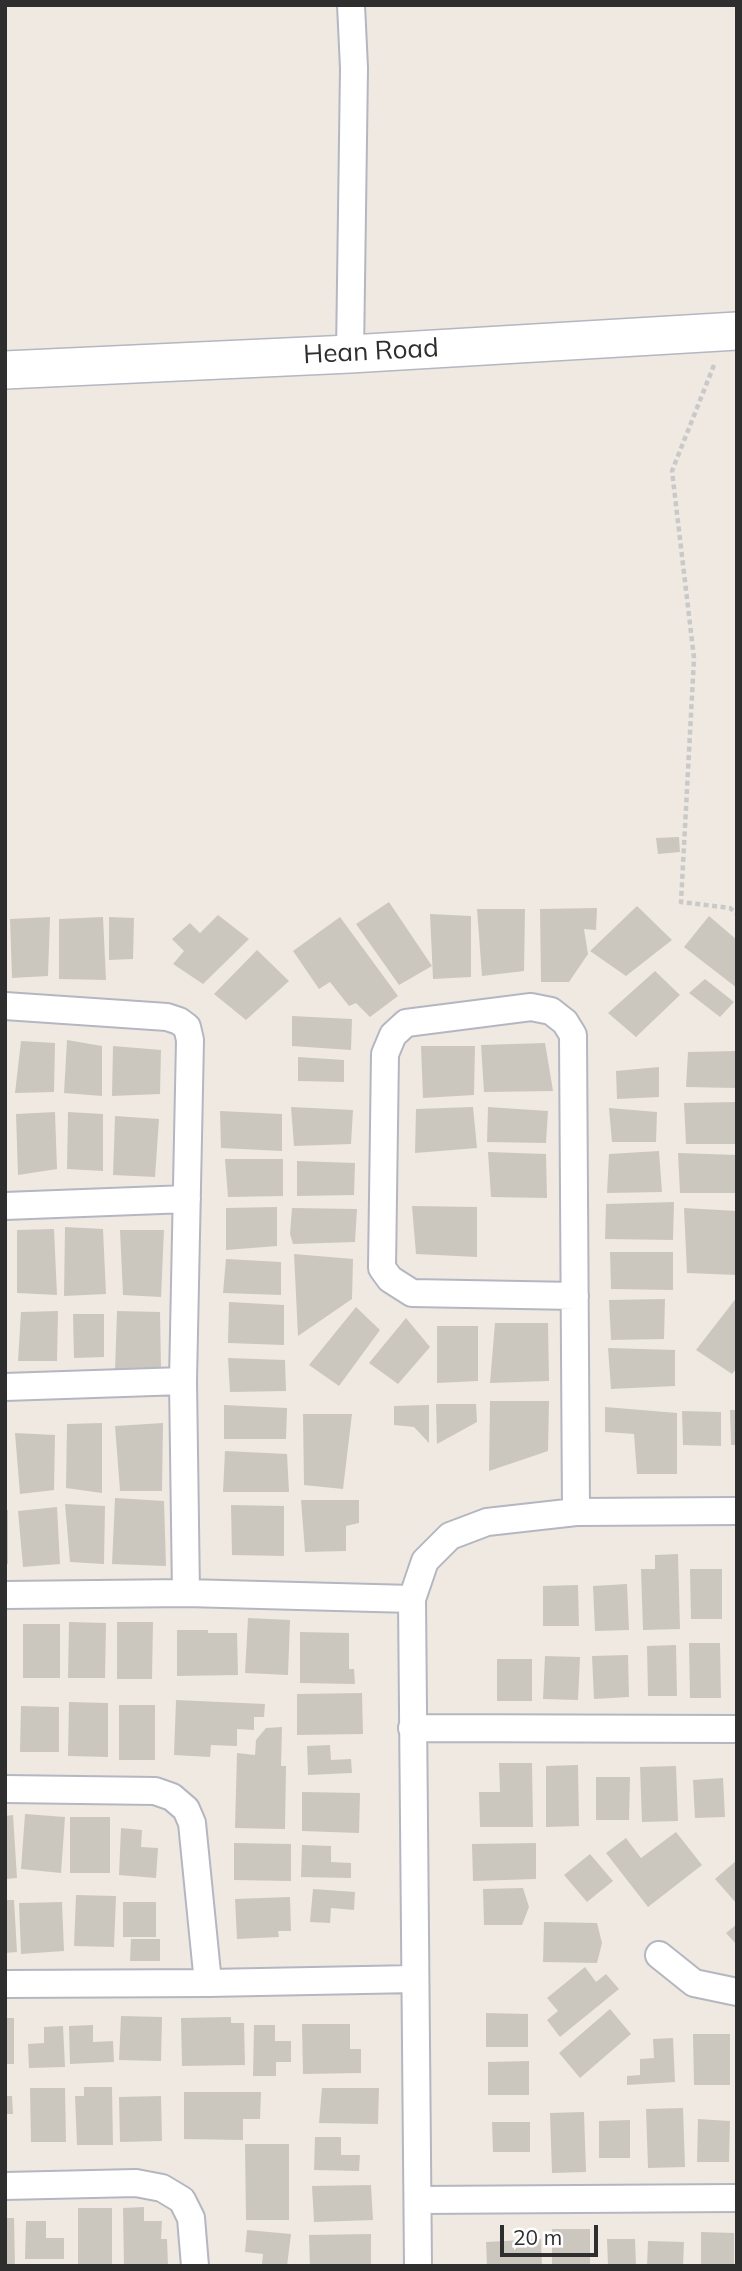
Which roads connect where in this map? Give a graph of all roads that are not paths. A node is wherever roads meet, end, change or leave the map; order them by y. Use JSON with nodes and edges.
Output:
{"nodes":[{"id":1,"x":351,"y":5,"type":"edge"},
{"id":2,"x":732,"y":331,"type":"edge"},
{"id":3,"x":350,"y":354,"type":"junction"},
{"id":4,"x":5,"y":370,"type":"edge"},
{"id":5,"x":5,"y":1006,"type":"edge"},
{"id":6,"x":187,"y":1199,"type":"junction"},
{"id":7,"x":5,"y":1206,"type":"edge"},
{"id":8,"x":575,"y":1296,"type":"junction"},
{"id":9,"x":183,"y":1381,"type":"junction"},
{"id":10,"x":5,"y":1387,"type":"edge"},
{"id":11,"x":737,"y":1511,"type":"edge"},
{"id":12,"x":576,"y":1512,"type":"junction"},
{"id":13,"x":186,"y":1593,"type":"junction"},
{"id":14,"x":5,"y":1595,"type":"edge"},
{"id":15,"x":412,"y":1599,"type":"junction"},
{"id":16,"x":412,"y":1728,"type":"junction"},
{"id":17,"x":737,"y":1728,"type":"edge"},
{"id":18,"x":5,"y":1789,"type":"edge"},
{"id":19,"x":659,"y":1955,"type":"dead end"},
{"id":20,"x":415,"y":1979,"type":"junction"},
{"id":21,"x":208,"y":1983,"type":"junction"},
{"id":22,"x":5,"y":1984,"type":"edge"},
{"id":23,"x":737,"y":1992,"type":"edge"},
{"id":24,"x":5,"y":2186,"type":"edge"},
{"id":25,"x":737,"y":2198,"type":"edge"},
{"id":26,"x":418,"y":2200,"type":"junction"},
{"id":27,"x":195,"y":2266,"type":"edge"},
{"id":28,"x":418,"y":2266,"type":"edge"}],
"edges":[{"from":1,"to":3,"type":"street"},
{"from":2,"to":3,"type":"street","name":"Hean Road"},
{"from":3,"to":4,"type":"street","name":"Hean Road"},
{"from":5,"to":6,"type":"street"},
{"from":6,"to":7,"type":"street"},
{"from":6,"to":9,"type":"street"},
{"from":8,"to":8,"type":"street"},
{"from":8,"to":12,"type":"street"},
{"from":9,"to":10,"type":"street"},
{"from":9,"to":13,"type":"street"},
{"from":11,"to":12,"type":"street"},
{"from":12,"to":15,"type":"street"},
{"from":13,"to":14,"type":"street"},
{"from":13,"to":15,"type":"street"},
{"from":15,"to":16,"type":"street"},
{"from":16,"to":17,"type":"street"},
{"from":16,"to":20,"type":"street"},
{"from":18,"to":21,"type":"street"},
{"from":19,"to":23,"type":"street"},
{"from":20,"to":21,"type":"street"},
{"from":20,"to":26,"type":"street"},
{"from":21,"to":22,"type":"street"},
{"from":24,"to":27,"type":"street"},
{"from":25,"to":26,"type":"street"},
{"from":26,"to":28,"type":"street"}]}
